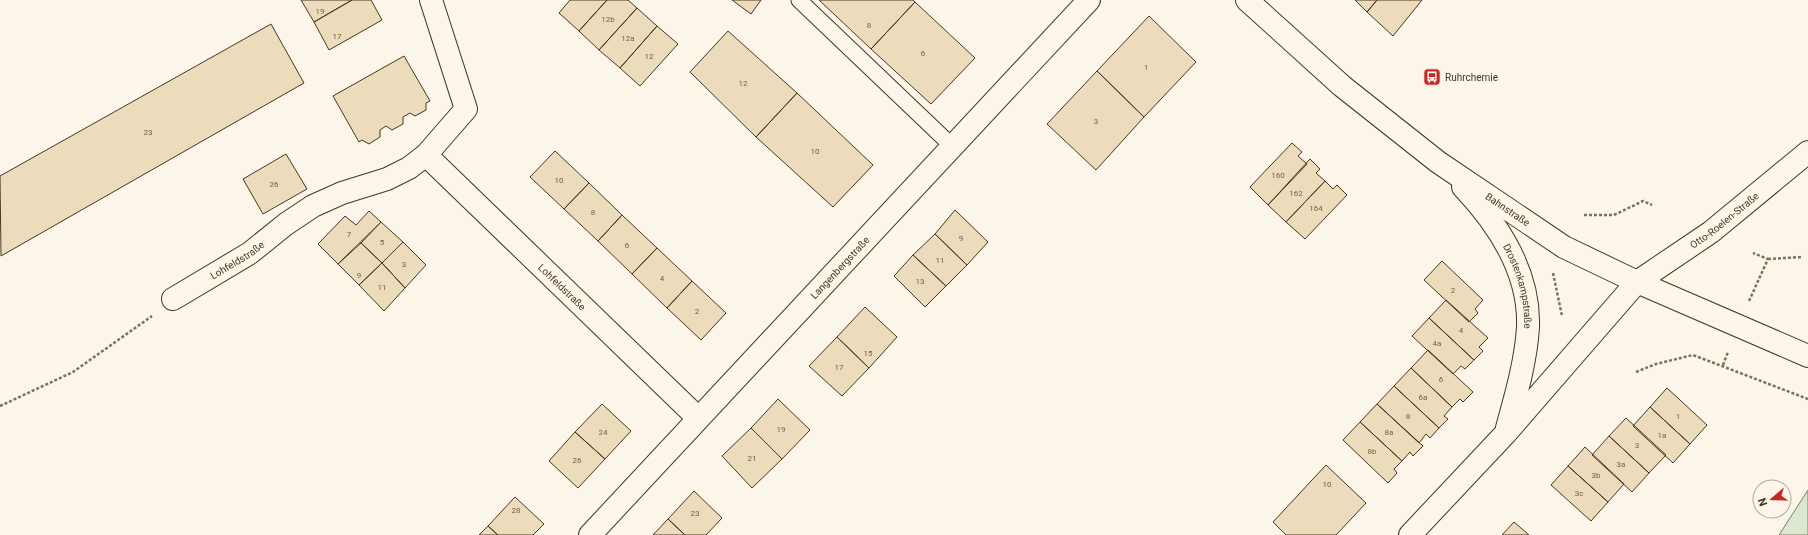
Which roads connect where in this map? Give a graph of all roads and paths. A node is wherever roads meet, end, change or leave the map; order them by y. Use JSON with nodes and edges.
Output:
{"nodes":[{"id":1,"x":431,"y":0,"type":"edge"},
{"id":2,"x":799,"y":0,"type":"edge"},
{"id":3,"x":1089,"y":0,"type":"edge"},
{"id":4,"x":1247,"y":0,"type":"edge"},
{"id":5,"x":952,"y":146,"type":"junction"},
{"id":6,"x":1808,"y":152,"type":"edge"},
{"id":7,"x":426,"y":155,"type":"junction"},
{"id":8,"x":1438,"y":162,"type":"junction"},
{"id":9,"x":1652,"y":205,"type":"dead end"},
{"id":10,"x":1584,"y":215,"type":"dead end"},
{"id":11,"x":1753,"y":253,"type":"dead end"},
{"id":12,"x":1802,"y":257,"type":"dead end"},
{"id":13,"x":1768,"y":259,"type":"junction"},
{"id":14,"x":1552,"y":268,"type":"dead end"},
{"id":15,"x":1637,"y":282,"type":"junction"},
{"id":16,"x":173,"y":299,"type":"joint"},
{"id":17,"x":1749,"y":302,"type":"dead end"},
{"id":18,"x":1562,"y":316,"type":"dead end"},
{"id":19,"x":1728,"y":350,"type":"dead end"},
{"id":20,"x":1808,"y":356,"type":"edge"},
{"id":21,"x":1723,"y":365,"type":"junction"},
{"id":22,"x":1636,"y":372,"type":"dead end"},
{"id":23,"x":1808,"y":399,"type":"edge"},
{"id":24,"x":0,"y":406,"type":"edge"},
{"id":25,"x":698,"y":418,"type":"junction"},
{"id":26,"x":1506,"y":433,"type":"junction"},
{"id":27,"x":590,"y":535,"type":"edge"},
{"id":28,"x":1410,"y":535,"type":"edge"}],
"edges":[{"from":1,"to":7,"type":"street","name":"Lohfeldstraße"},
{"from":2,"to":5,"type":"lane"},
{"from":3,"to":5,"type":"street","name":"Langenbergstraße"},
{"from":4,"to":8,"type":"street","name":"Bahnstraße"},
{"from":5,"to":25,"type":"street","name":"Langenbergstraße"},
{"from":6,"to":15,"type":"street","name":"Otto-Roelen-Straße"},
{"from":7,"to":16,"type":"street","name":"Lohfeldstraße"},
{"from":7,"to":25,"type":"street","name":"Lohfeldstraße"},
{"from":8,"to":15,"type":"street","name":"Bahnstraße"},
{"from":8,"to":26,"type":"street","name":"Drostenkampstraße"},
{"from":9,"to":10,"type":"path"},
{"from":11,"to":13,"type":"path"},
{"from":12,"to":13,"type":"path"},
{"from":13,"to":17,"type":"path"},
{"from":14,"to":18,"type":"path"},
{"from":15,"to":20,"type":"street","name":"Bahnstraße"},
{"from":15,"to":26,"type":"street","name":"Drostenkampstraße"},
{"from":16,"to":24,"type":"path"},
{"from":19,"to":21,"type":"path"},
{"from":21,"to":22,"type":"path"},
{"from":21,"to":23,"type":"path"},
{"from":25,"to":27,"type":"street","name":"Langenbergstraße"},
{"from":26,"to":28,"type":"street","name":"Drostenkampstraße"}]}
